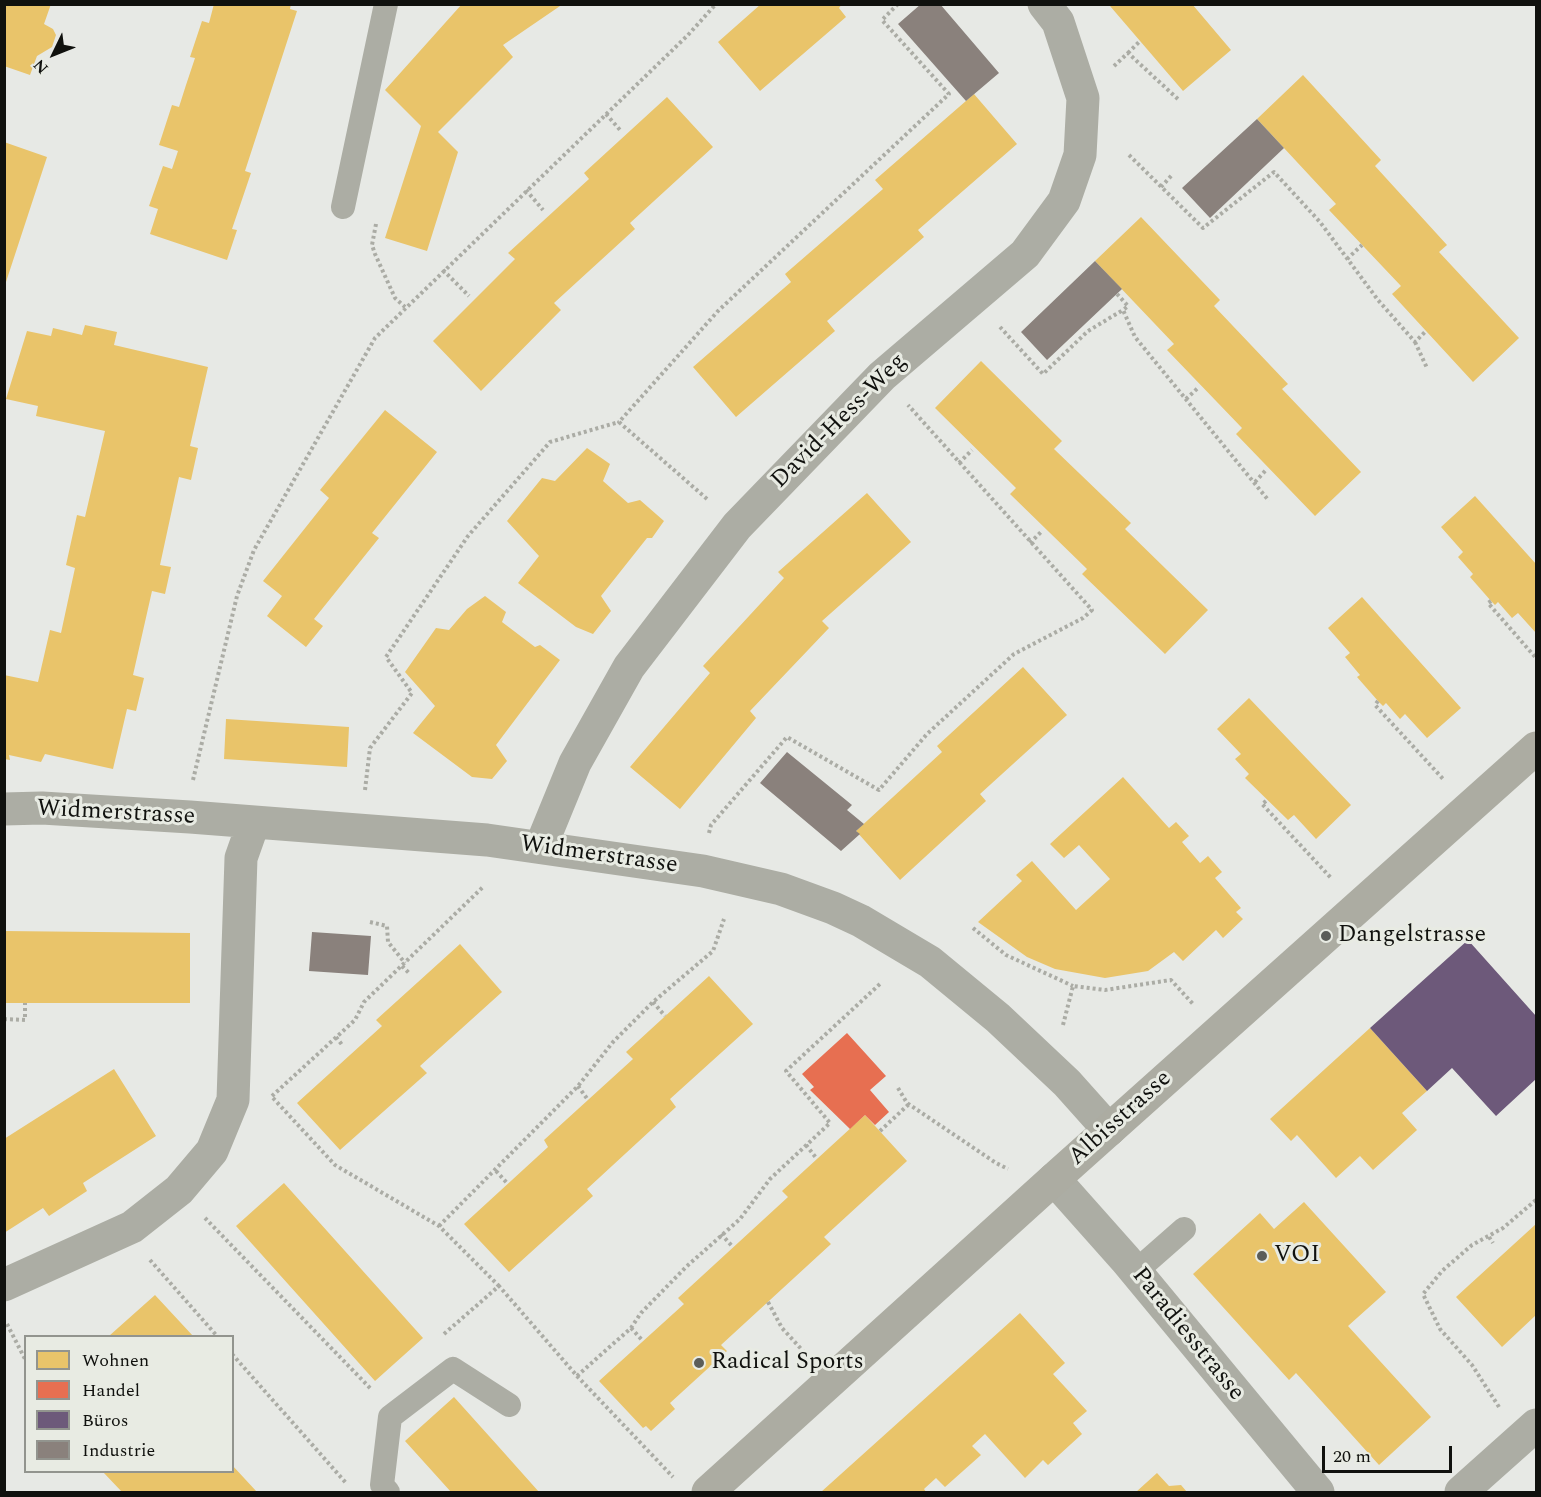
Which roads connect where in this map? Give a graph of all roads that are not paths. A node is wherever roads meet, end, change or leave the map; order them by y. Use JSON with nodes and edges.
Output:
{"nodes":[{"id":1,"x":386,"y":4,"type":"edge"},
{"id":2,"x":1044,"y":4,"type":"edge"},
{"id":3,"x":343,"y":207,"type":"dead end"},
{"id":4,"x":1536,"y":748,"type":"edge"},
{"id":5,"x":4,"y":809,"type":"edge"},
{"id":6,"x":253,"y":824,"type":"junction"},
{"id":7,"x":541,"y":846,"type":"junction"},
{"id":8,"x":1109,"y":1130,"type":"junction"},
{"id":9,"x":1054,"y":1179,"type":"junction"},
{"id":10,"x":1184,"y":1229,"type":"dead end"},
{"id":11,"x":1135,"y":1272,"type":"junction"},
{"id":12,"x":4,"y":1285,"type":"edge"},
{"id":13,"x":508,"y":1405,"type":"dead end"},
{"id":14,"x":1536,"y":1425,"type":"edge"},
{"id":15,"x":388,"y":1492,"type":"edge"},
{"id":16,"x":708,"y":1492,"type":"edge"},
{"id":17,"x":1318,"y":1492,"type":"edge"},
{"id":18,"x":1461,"y":1492,"type":"edge"}],
"edges":[{"from":1,"to":3,"type":"lane"},
{"from":2,"to":7,"type":"street","name":"David-Hess-Weg"},
{"from":4,"to":8,"type":"main road","name":"Albisstrasse"},
{"from":5,"to":6,"type":"street","name":"Widmerstrasse"},
{"from":6,"to":7,"type":"street","name":"Widmerstrasse"},
{"from":6,"to":12,"type":"street"},
{"from":7,"to":8,"type":"street","name":"Widmerstrasse"},
{"from":8,"to":9,"type":"main road","name":"Albisstrasse"},
{"from":9,"to":11,"type":"street","name":"Paradiesstrasse"},
{"from":9,"to":16,"type":"main road","name":"Albisstrasse"},
{"from":10,"to":11,"type":"lane"},
{"from":11,"to":17,"type":"street","name":"Paradiesstrasse"},
{"from":13,"to":15,"type":"lane"},
{"from":14,"to":18,"type":"street"}]}
